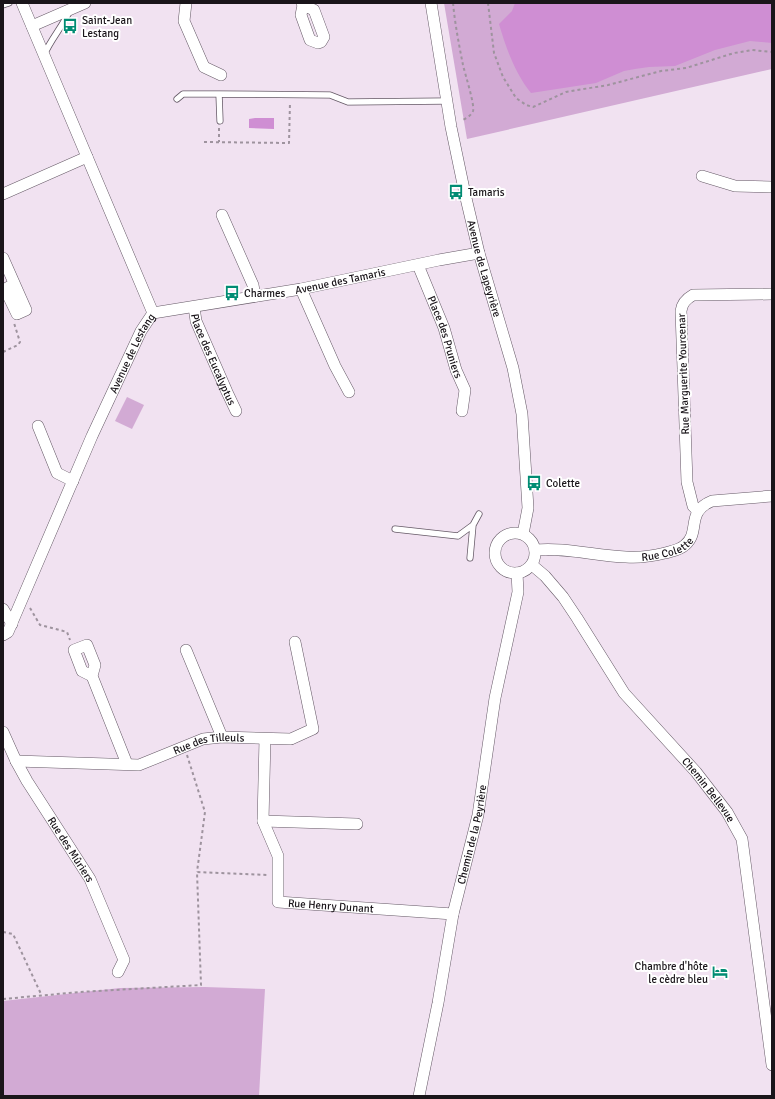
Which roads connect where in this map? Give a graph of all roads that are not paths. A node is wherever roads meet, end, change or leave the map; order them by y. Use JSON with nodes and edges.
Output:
{"nodes":[{"id":1,"x":9,"y":3,"type":"edge"},
{"id":2,"x":22,"y":3,"type":"edge"},
{"id":3,"x":85,"y":3,"type":"edge"},
{"id":4,"x":186,"y":3,"type":"edge"},
{"id":5,"x":431,"y":3,"type":"edge"},
{"id":6,"x":3,"y":6,"type":"edge"},
{"id":7,"x":70,"y":9,"type":"junction"},
{"id":8,"x":32,"y":26,"type":"junction"},
{"id":9,"x":44,"y":55,"type":"junction"},
{"id":10,"x":221,"y":75,"type":"dead end"},
{"id":11,"x":219,"y":94,"type":"junction"},
{"id":12,"x":177,"y":99,"type":"dead end"},
{"id":13,"x":447,"y":101,"type":"junction"},
{"id":14,"x":220,"y":121,"type":"road end"},
{"id":15,"x":87,"y":157,"type":"junction"},
{"id":16,"x":702,"y":176,"type":"dead end"},
{"id":17,"x":772,"y":187,"type":"edge"},
{"id":18,"x":3,"y":194,"type":"edge"},
{"id":19,"x":222,"y":215,"type":"dead end"},
{"id":20,"x":479,"y":253,"type":"junction"},
{"id":21,"x":3,"y":258,"type":"edge"},
{"id":22,"x":418,"y":265,"type":"junction"},
{"id":23,"x":302,"y":288,"type":"junction"},
{"id":24,"x":772,"y":294,"type":"edge"},
{"id":25,"x":255,"y":296,"type":"junction"},
{"id":26,"x":194,"y":307,"type":"junction"},
{"id":27,"x":153,"y":313,"type":"junction"},
{"id":28,"x":17,"y":314,"type":"road end"},
{"id":29,"x":349,"y":392,"type":"dead end"},
{"id":30,"x":236,"y":411,"type":"dead end"},
{"id":31,"x":462,"y":411,"type":"dead end"},
{"id":32,"x":38,"y":426,"type":"dead end"},
{"id":33,"x":73,"y":481,"type":"junction"},
{"id":34,"x":772,"y":496,"type":"edge"},
{"id":35,"x":698,"y":511,"type":"junction"},
{"id":36,"x":479,"y":514,"type":"dead end"},
{"id":37,"x":473,"y":525,"type":"junction"},
{"id":38,"x":395,"y":529,"type":"dead end"},
{"id":39,"x":523,"y":534,"type":"junction"},
{"id":40,"x":535,"y":550,"type":"junction"},
{"id":41,"x":470,"y":558,"type":"dead end"},
{"id":42,"x":532,"y":565,"type":"junction"},
{"id":43,"x":517,"y":573,"type":"junction"},
{"id":44,"x":3,"y":609,"type":"edge"},
{"id":45,"x":12,"y":624,"type":"junction"},
{"id":46,"x":3,"y":635,"type":"edge"},
{"id":47,"x":295,"y":642,"type":"dead end"},
{"id":48,"x":74,"y":650,"type":"road end"},
{"id":49,"x":186,"y":650,"type":"dead end"},
{"id":50,"x":3,"y":732,"type":"edge"},
{"id":51,"x":222,"y":738,"type":"junction"},
{"id":52,"x":265,"y":739,"type":"junction"},
{"id":53,"x":16,"y":761,"type":"junction"},
{"id":54,"x":127,"y":764,"type":"junction"},
{"id":55,"x":264,"y":821,"type":"junction"},
{"id":56,"x":357,"y":824,"type":"dead end"},
{"id":57,"x":453,"y":914,"type":"junction"},
{"id":58,"x":118,"y":972,"type":"dead end"},
{"id":59,"x":772,"y":1065,"type":"edge"},
{"id":60,"x":419,"y":1096,"type":"edge"}],
"edges":[{"from":1,"to":6,"type":"lane"},
{"from":2,"to":8,"type":"street","name":"Avenue de Lestang"},
{"from":3,"to":7,"type":"street"},
{"from":4,"to":10,"type":"street"},
{"from":5,"to":13,"type":"street","name":"Avenue de Lapeyrière"},
{"from":7,"to":8,"type":"street"},
{"from":7,"to":9,"type":"lane"},
{"from":8,"to":9,"type":"street","name":"Avenue de Lestang"},
{"from":9,"to":15,"type":"street","name":"Avenue de Lestang"},
{"from":11,"to":12,"type":"lane"},
{"from":11,"to":13,"type":"lane"},
{"from":11,"to":14,"type":"lane"},
{"from":13,"to":20,"type":"street","name":"Avenue de Lapeyrière"},
{"from":15,"to":18,"type":"street"},
{"from":15,"to":27,"type":"street","name":"Avenue de Lestang"},
{"from":16,"to":17,"type":"street"},
{"from":19,"to":25,"type":"street"},
{"from":20,"to":22,"type":"street","name":"Avenue des Tamaris"},
{"from":20,"to":39,"type":"street","name":"Avenue de Lapeyrière"},
{"from":21,"to":28,"type":"street"},
{"from":22,"to":23,"type":"street","name":"Avenue des Tamaris"},
{"from":22,"to":31,"type":"street","name":"Place des Pruniers"},
{"from":23,"to":25,"type":"street","name":"Avenue des Tamaris"},
{"from":23,"to":29,"type":"street"},
{"from":24,"to":35,"type":"street","name":"Rue Marguerite Yourcenar"},
{"from":25,"to":26,"type":"street","name":"Avenue des Tamaris"},
{"from":26,"to":27,"type":"street","name":"Avenue des Tamaris"},
{"from":26,"to":30,"type":"street","name":"Place des Eucalyptus"},
{"from":27,"to":33,"type":"street","name":"Avenue de Lestang"},
{"from":32,"to":33,"type":"street"},
{"from":33,"to":45,"type":"street","name":"Avenue de Lestang"},
{"from":34,"to":35,"type":"street"},
{"from":35,"to":40,"type":"street","name":"Rue Colette"},
{"from":36,"to":37,"type":"lane"},
{"from":37,"to":38,"type":"lane"},
{"from":37,"to":41,"type":"lane"},
{"from":39,"to":40,"type":"street"},
{"from":39,"to":43,"type":"street"},
{"from":40,"to":42,"type":"street"},
{"from":42,"to":43,"type":"street"},
{"from":42,"to":59,"type":"street","name":"Chemin Bellevue"},
{"from":43,"to":57,"type":"street","name":"Chemin de la Peyrière"},
{"from":44,"to":45,"type":"street"},
{"from":45,"to":46,"type":"street","name":"Avenue de Lestang"},
{"from":47,"to":52,"type":"street","name":"Rue des Tilleuls"},
{"from":48,"to":54,"type":"street"},
{"from":49,"to":51,"type":"street"},
{"from":50,"to":53,"type":"street","name":"Rue des Mûriers"},
{"from":51,"to":52,"type":"street","name":"Rue des Tilleuls"},
{"from":51,"to":54,"type":"street","name":"Rue des Tilleuls"},
{"from":52,"to":55,"type":"street","name":"Rue Henry Dunant"},
{"from":53,"to":54,"type":"street","name":"Rue des Tilleuls"},
{"from":53,"to":58,"type":"street","name":"Rue des Mûriers"},
{"from":55,"to":56,"type":"street"},
{"from":55,"to":57,"type":"street","name":"Rue Henry Dunant"},
{"from":57,"to":60,"type":"street","name":"Chemin de la Peyrière"}]}
